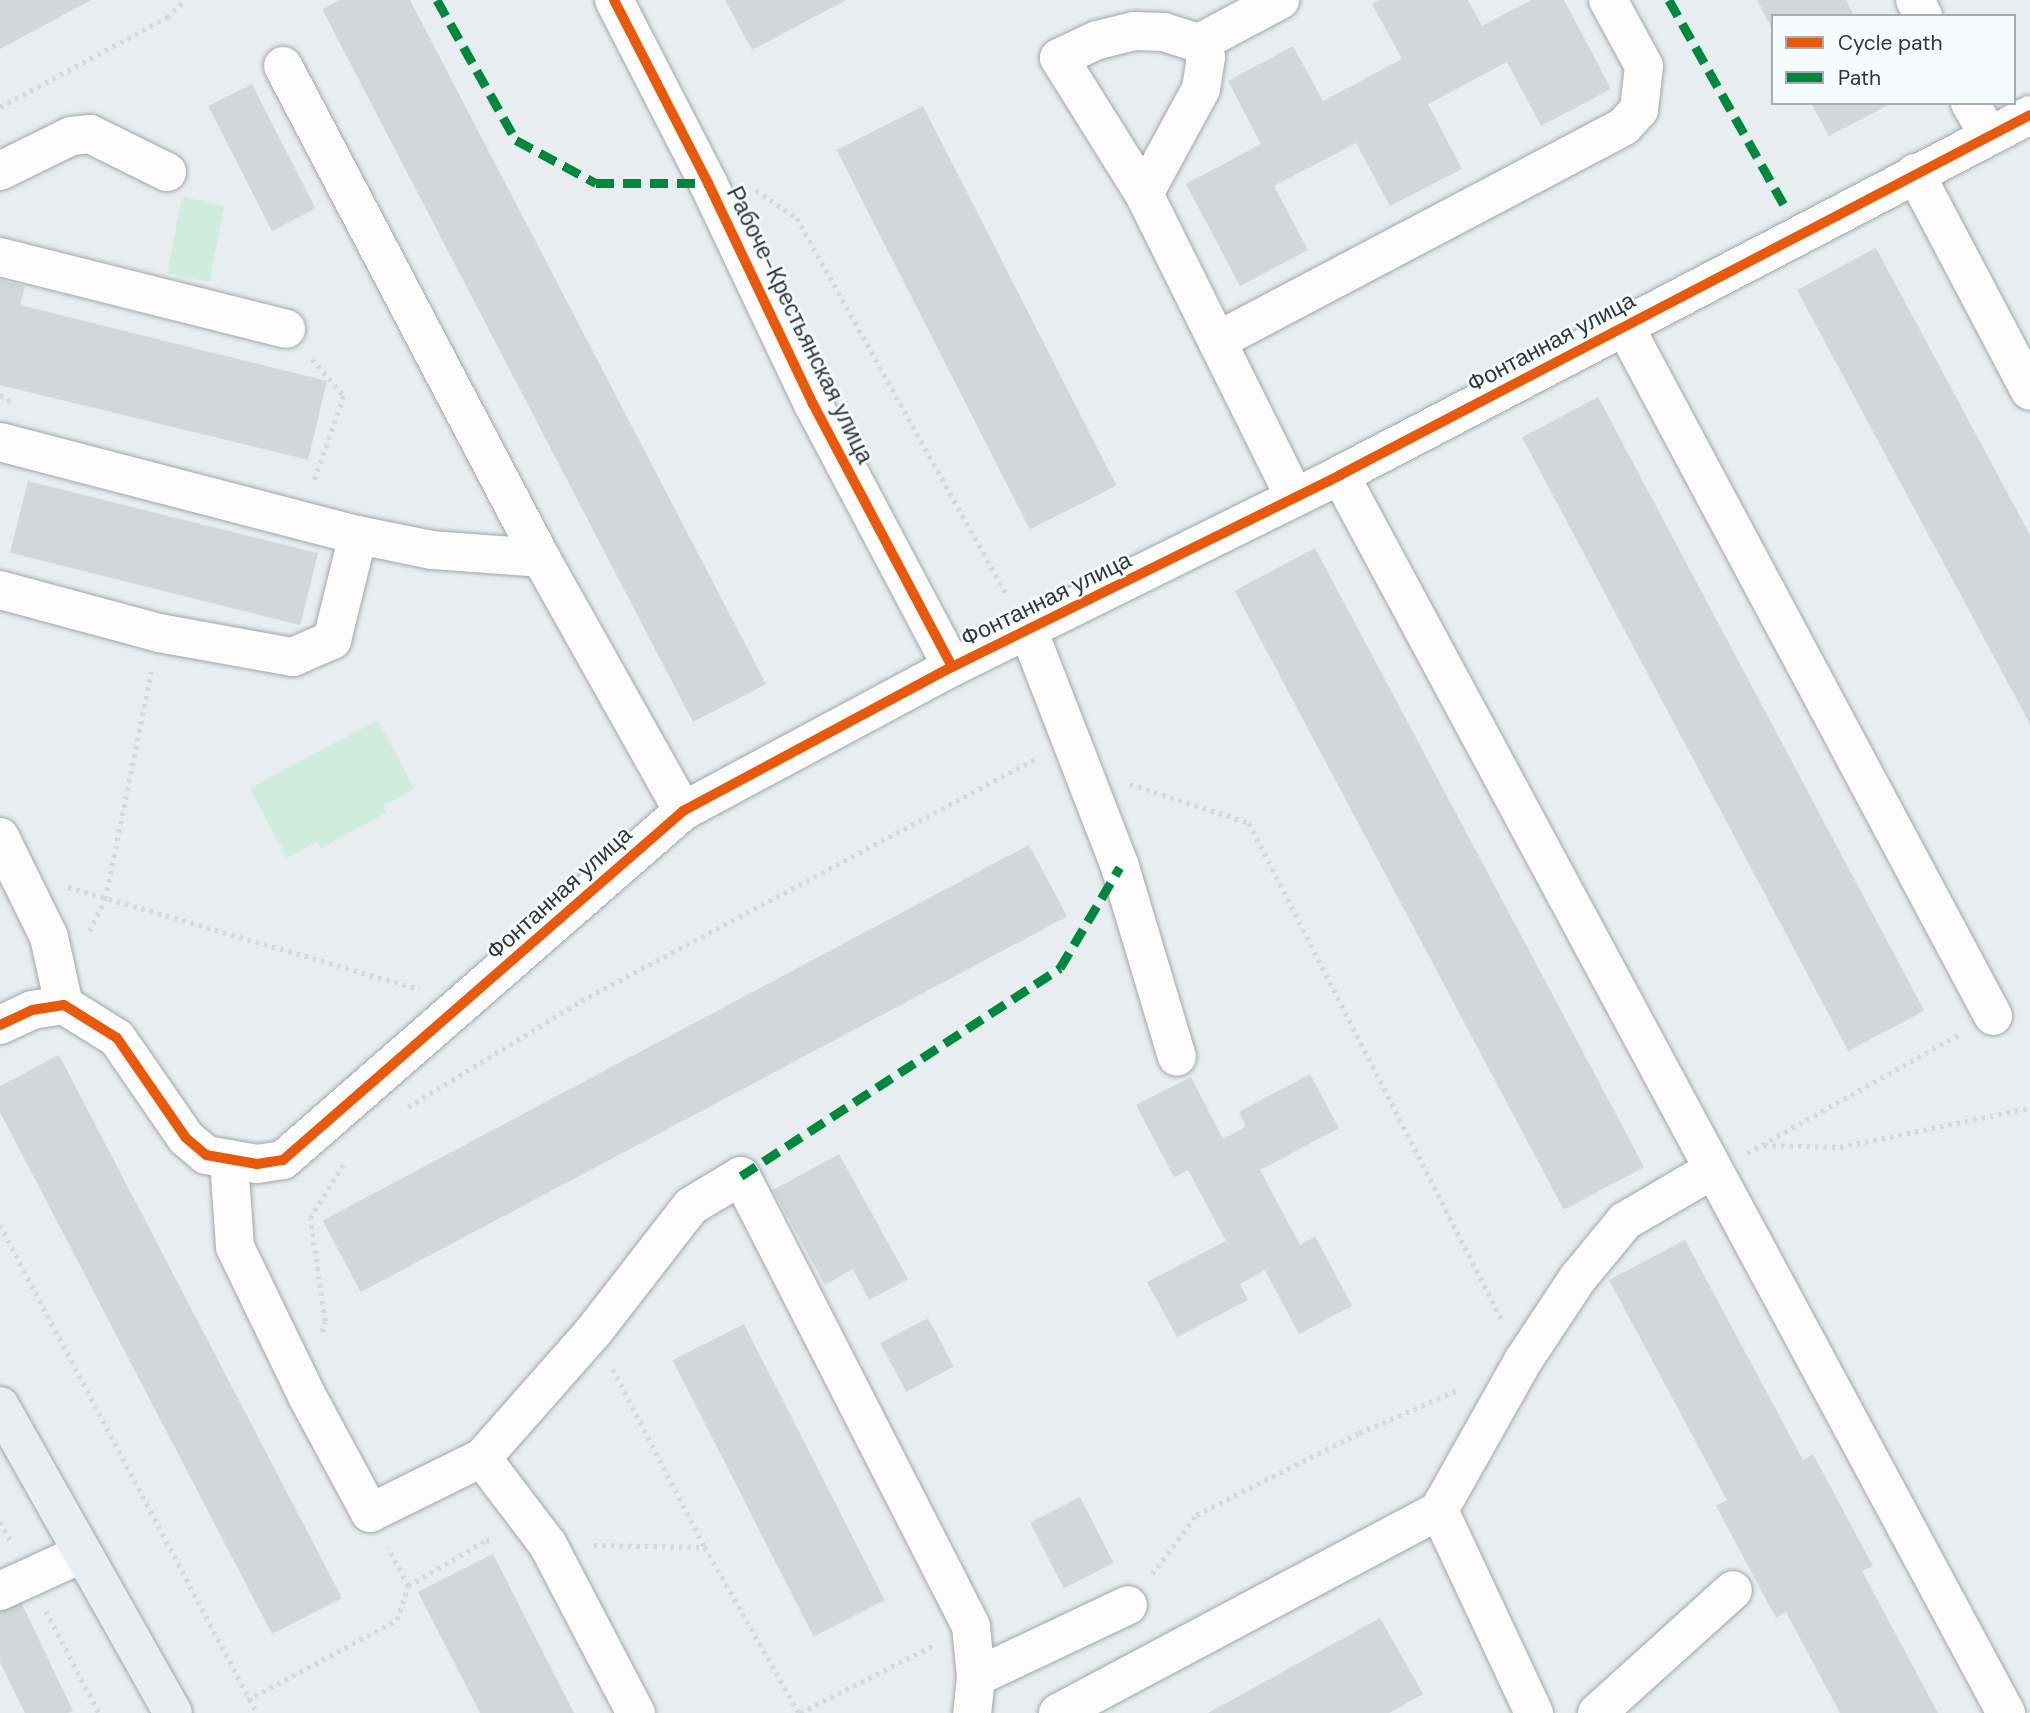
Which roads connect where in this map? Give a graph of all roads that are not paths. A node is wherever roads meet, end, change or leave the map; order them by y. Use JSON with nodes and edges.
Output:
{"nodes":[{"id":1,"x":614,"y":0,"type":"edge"},
{"id":2,"x":1280,"y":0,"type":"edge"},
{"id":3,"x":1608,"y":0,"type":"edge"},
{"id":4,"x":1199,"y":43,"type":"junction"},
{"id":5,"x":283,"y":66,"type":"dead end"},
{"id":6,"x":1971,"y":105,"type":"edge"},
{"id":7,"x":2030,"y":115,"type":"edge"},
{"id":8,"x":1989,"y":136,"type":"junction"},
{"id":9,"x":0,"y":170,"type":"edge"},
{"id":10,"x":167,"y":172,"type":"dead end"},
{"id":11,"x":1915,"y":173,"type":"junction"},
{"id":12,"x":1144,"y":194,"type":"junction"},
{"id":13,"x":0,"y":257,"type":"edge"},
{"id":14,"x":1625,"y":327,"type":"junction"},
{"id":15,"x":286,"y":329,"type":"road end"},
{"id":16,"x":1217,"y":341,"type":"junction"},
{"id":17,"x":2030,"y":391,"type":"edge"},
{"id":18,"x":0,"y":442,"type":"edge"},
{"id":19,"x":1340,"y":475,"type":"junction"},
{"id":20,"x":1295,"y":498,"type":"junction"},
{"id":21,"x":358,"y":535,"type":"junction"},
{"id":22,"x":541,"y":558,"type":"junction"},
{"id":23,"x":0,"y":590,"type":"edge"},
{"id":24,"x":1029,"y":632,"type":"junction"},
{"id":25,"x":952,"y":667,"type":"junction"},
{"id":26,"x":683,"y":811,"type":"junction"},
{"id":27,"x":9,"y":854,"type":"edge"},
{"id":28,"x":64,"y":1005,"type":"junction"},
{"id":29,"x":1993,"y":1016,"type":"road end"},
{"id":30,"x":0,"y":1025,"type":"edge"},
{"id":31,"x":1177,"y":1056,"type":"dead end"},
{"id":32,"x":229,"y":1161,"type":"junction"},
{"id":33,"x":1712,"y":1170,"type":"junction"},
{"id":34,"x":0,"y":1406,"type":"edge"},
{"id":35,"x":482,"y":1458,"type":"junction"},
{"id":36,"x":1439,"y":1510,"type":"junction"},
{"id":37,"x":83,"y":1553,"type":"junction"},
{"id":38,"x":14,"y":1584,"type":"edge"},
{"id":39,"x":1733,"y":1590,"type":"dead end"},
{"id":40,"x":1128,"y":1605,"type":"road end"},
{"id":41,"x":974,"y":1695,"type":"edge"},
{"id":42,"x":173,"y":1713,"type":"edge"},
{"id":43,"x":636,"y":1713,"type":"edge"},
{"id":44,"x":1058,"y":1713,"type":"edge"},
{"id":45,"x":1534,"y":1713,"type":"edge"},
{"id":46,"x":1597,"y":1713,"type":"edge"},
{"id":47,"x":2006,"y":1713,"type":"edge"}],
"edges":[{"from":1,"to":25,"type":"street","name":"Рабоче-Крестьянская улица"},
{"from":2,"to":4,"type":"street"},
{"from":3,"to":16,"type":"street"},
{"from":4,"to":12,"type":"street"},
{"from":4,"to":12,"type":"street"},
{"from":5,"to":22,"type":"street"},
{"from":6,"to":8,"type":"street"},
{"from":7,"to":8,"type":"street","name":"Фонтанная улица"},
{"from":8,"to":11,"type":"street","name":"Фонтанная улица"},
{"from":9,"to":10,"type":"street"},
{"from":11,"to":14,"type":"street","name":"Фонтанная улица"},
{"from":11,"to":17,"type":"street"},
{"from":12,"to":16,"type":"street"},
{"from":13,"to":15,"type":"street"},
{"from":14,"to":19,"type":"street","name":"Фонтанная улица"},
{"from":14,"to":29,"type":"street"},
{"from":16,"to":20,"type":"street"},
{"from":18,"to":21,"type":"street"},
{"from":19,"to":20,"type":"street","name":"Фонтанная улица"},
{"from":19,"to":33,"type":"street"},
{"from":20,"to":24,"type":"street","name":"Фонтанная улица"},
{"from":21,"to":22,"type":"street"},
{"from":21,"to":23,"type":"street"},
{"from":22,"to":26,"type":"street"},
{"from":24,"to":25,"type":"street","name":"Фонтанная улица"},
{"from":24,"to":31,"type":"street"},
{"from":25,"to":26,"type":"street","name":"Фонтанная улица"},
{"from":26,"to":32,"type":"street","name":"Фонтанная улица"},
{"from":27,"to":28,"type":"street"},
{"from":28,"to":30,"type":"street"},
{"from":28,"to":32,"type":"street","name":"Фонтанная улица"},
{"from":32,"to":35,"type":"street"},
{"from":33,"to":36,"type":"street"},
{"from":33,"to":47,"type":"street"},
{"from":34,"to":37,"type":"main road"},
{"from":35,"to":41,"type":"street"},
{"from":35,"to":43,"type":"street"},
{"from":36,"to":44,"type":"street"},
{"from":36,"to":45,"type":"street"},
{"from":37,"to":38,"type":"street"},
{"from":37,"to":42,"type":"main road"},
{"from":39,"to":46,"type":"street"},
{"from":40,"to":41,"type":"street"}]}
